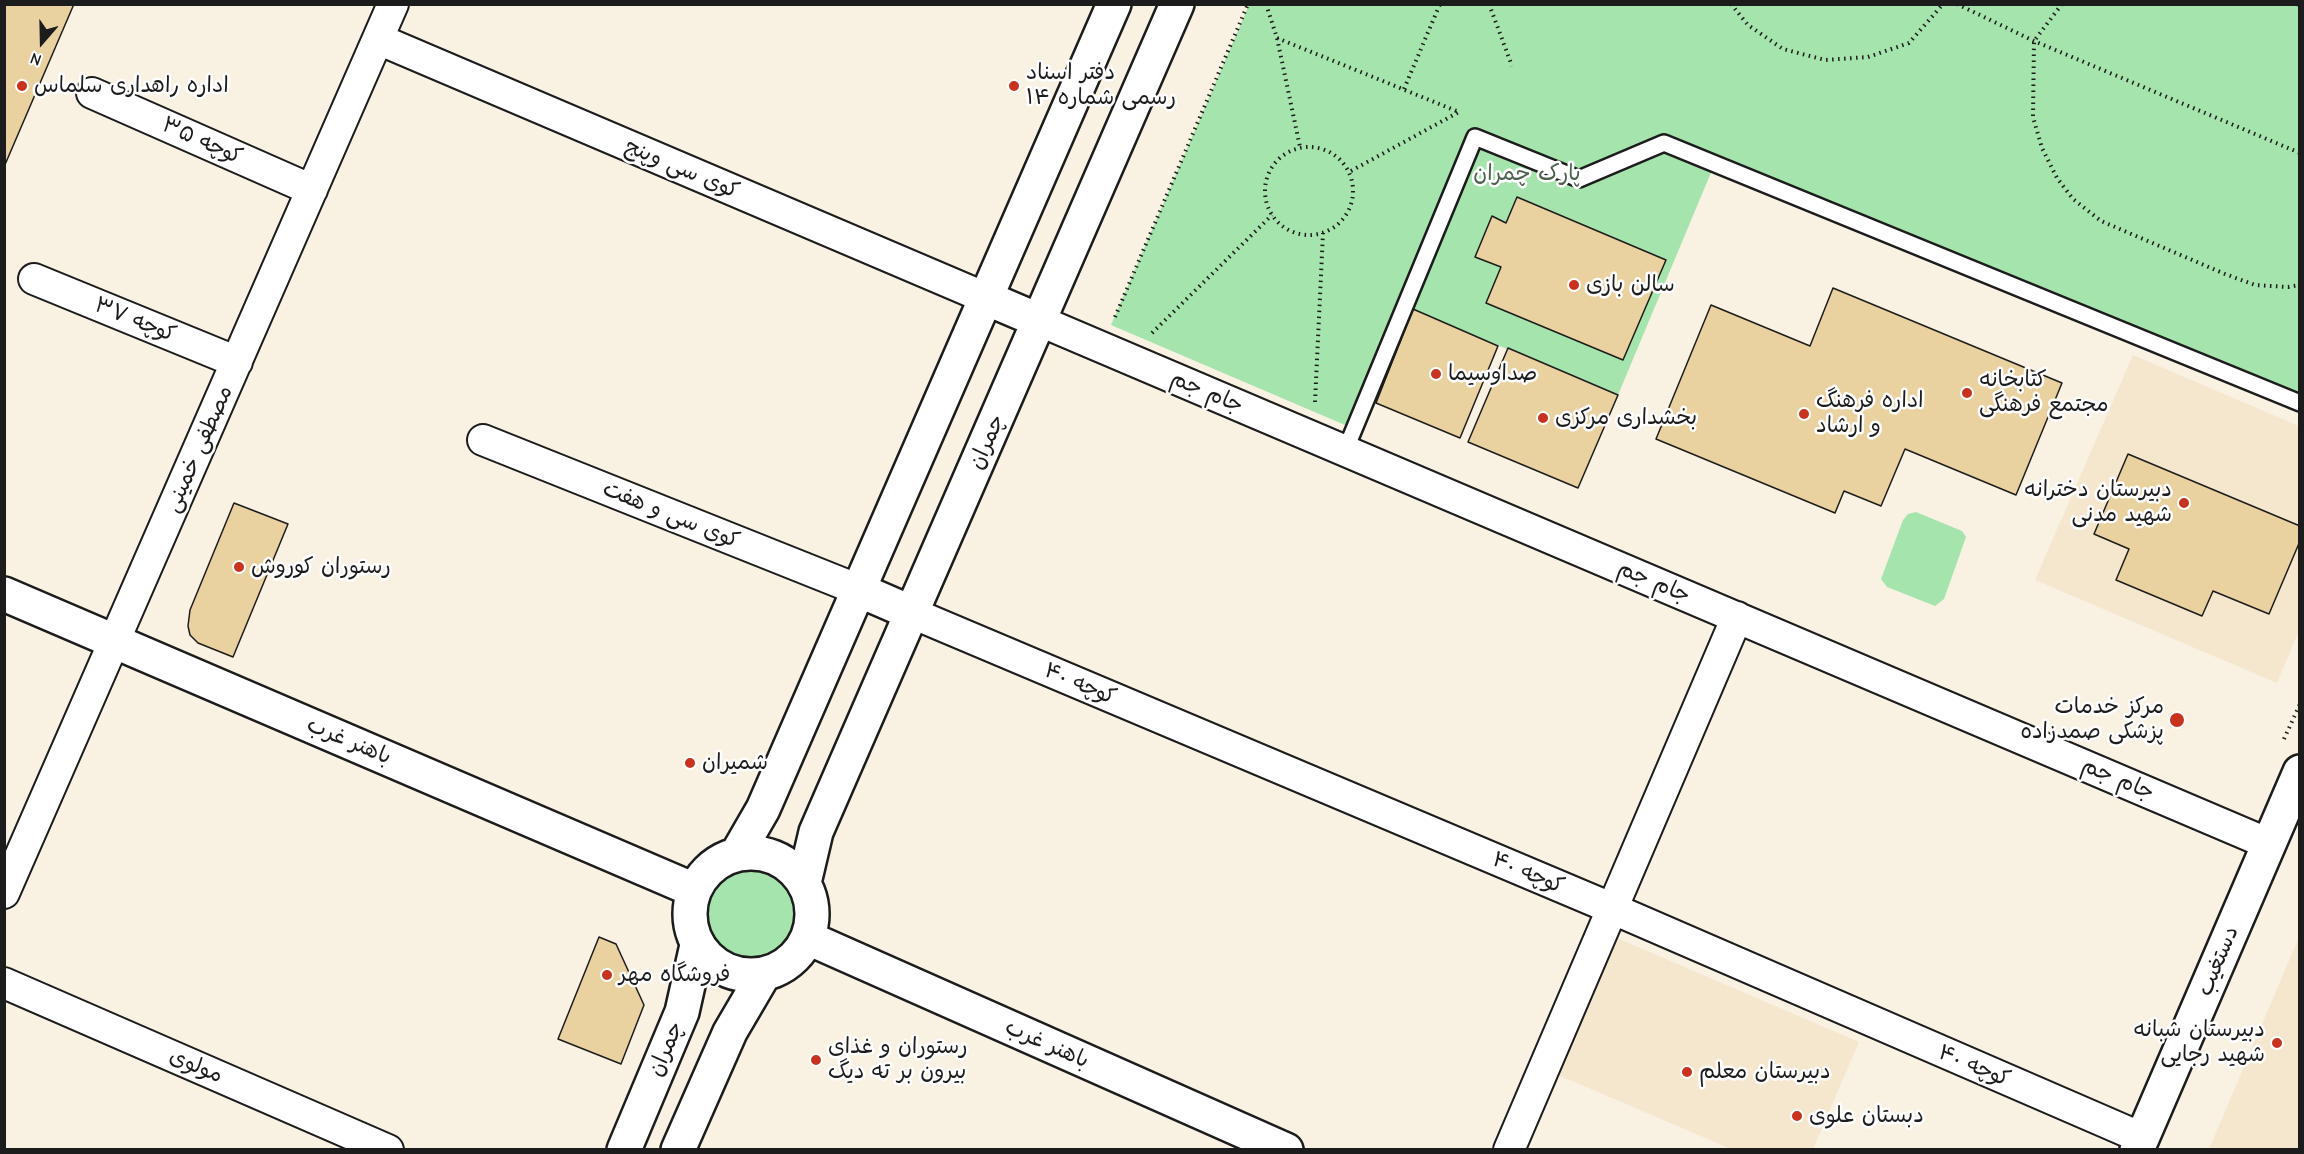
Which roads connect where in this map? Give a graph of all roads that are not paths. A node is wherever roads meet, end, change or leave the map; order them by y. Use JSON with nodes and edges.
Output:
{"nodes":[{"id":1,"x":393,"y":4,"type":"edge"},
{"id":2,"x":1114,"y":4,"type":"edge"},
{"id":3,"x":1178,"y":4,"type":"edge"},
{"id":4,"x":378,"y":39,"type":"junction"},
{"id":5,"x":92,"y":93,"type":"dead end"},
{"id":6,"x":312,"y":190,"type":"junction"},
{"id":7,"x":34,"y":279,"type":"dead end"},
{"id":8,"x":986,"y":298,"type":"junction"},
{"id":9,"x":1040,"y":321,"type":"junction"},
{"id":10,"x":237,"y":362,"type":"junction"},
{"id":11,"x":2300,"y":403,"type":"edge"},
{"id":12,"x":483,"y":440,"type":"dead end"},
{"id":13,"x":1349,"y":440,"type":"junction"},
{"id":14,"x":858,"y":590,"type":"junction"},
{"id":15,"x":4,"y":594,"type":"edge"},
{"id":16,"x":912,"y":613,"type":"junction"},
{"id":17,"x":1737,"y":617,"type":"junction"},
{"id":18,"x":115,"y":640,"type":"junction"},
{"id":19,"x":2300,"y":772,"type":"edge"},
{"id":20,"x":2269,"y":844,"type":"junction"},
{"id":21,"x":737,"y":854,"type":"junction"},
{"id":22,"x":804,"y":882,"type":"junction"},
{"id":23,"x":694,"y":890,"type":"junction"},
{"id":24,"x":4,"y":893,"type":"edge"},
{"id":25,"x":1611,"y":908,"type":"junction"},
{"id":26,"x":808,"y":938,"type":"junction"},
{"id":27,"x":697,"y":945,"type":"junction"},
{"id":28,"x":764,"y":974,"type":"junction"},
{"id":29,"x":4,"y":983,"type":"edge"},
{"id":30,"x":2139,"y":1144,"type":"edge"},
{"id":31,"x":388,"y":1149,"type":"edge"},
{"id":32,"x":624,"y":1149,"type":"edge"},
{"id":33,"x":678,"y":1149,"type":"edge"},
{"id":34,"x":1286,"y":1149,"type":"edge"},
{"id":35,"x":1509,"y":1149,"type":"edge"}],
"edges":[{"from":1,"to":4,"type":"street","name":"مصطفی خمینی"},
{"from":2,"to":8,"type":"street"},
{"from":3,"to":9,"type":"street","name":"چمران"},
{"from":4,"to":6,"type":"street","name":"مصطفی خمینی"},
{"from":4,"to":8,"type":"street","name":"کوی سی وپنج"},
{"from":5,"to":6,"type":"street","name":"کوچه ۳۵"},
{"from":6,"to":10,"type":"street","name":"مصطفی خمینی"},
{"from":7,"to":10,"type":"street","name":"کوچه ۳۷"},
{"from":8,"to":9,"type":"street"},
{"from":8,"to":14,"type":"street"},
{"from":9,"to":13,"type":"street","name":"جام جم"},
{"from":9,"to":16,"type":"street","name":"چمران"},
{"from":10,"to":18,"type":"street","name":"مصطفی خمینی"},
{"from":11,"to":13,"type":"lane"},
{"from":12,"to":14,"type":"street","name":"کوی سی و هفت"},
{"from":13,"to":17,"type":"street","name":"جام جم"},
{"from":14,"to":16,"type":"street"},
{"from":14,"to":21,"type":"street"},
{"from":15,"to":18,"type":"street","name":"باهنر غرب"},
{"from":16,"to":22,"type":"street","name":"چمران"},
{"from":16,"to":25,"type":"street","name":"کوچه ۴۰"},
{"from":17,"to":20,"type":"street","name":"جام جم"},
{"from":17,"to":25,"type":"street"},
{"from":18,"to":23,"type":"street","name":"باهنر غرب"},
{"from":18,"to":24,"type":"street","name":"مصطفی خمینی"},
{"from":19,"to":20,"type":"street","name":"دستغیب"},
{"from":20,"to":30,"type":"street","name":"دستغیب"},
{"from":21,"to":22,"type":"street"},
{"from":21,"to":23,"type":"street"},
{"from":22,"to":26,"type":"street"},
{"from":23,"to":27,"type":"street"},
{"from":25,"to":30,"type":"street","name":"کوچه ۴۰"},
{"from":25,"to":35,"type":"street"},
{"from":26,"to":28,"type":"street"},
{"from":26,"to":34,"type":"street","name":"باهنر غرب"},
{"from":27,"to":28,"type":"street"},
{"from":27,"to":32,"type":"street","name":"چمران"},
{"from":28,"to":33,"type":"street"},
{"from":29,"to":31,"type":"street","name":"مولوی"}]}
